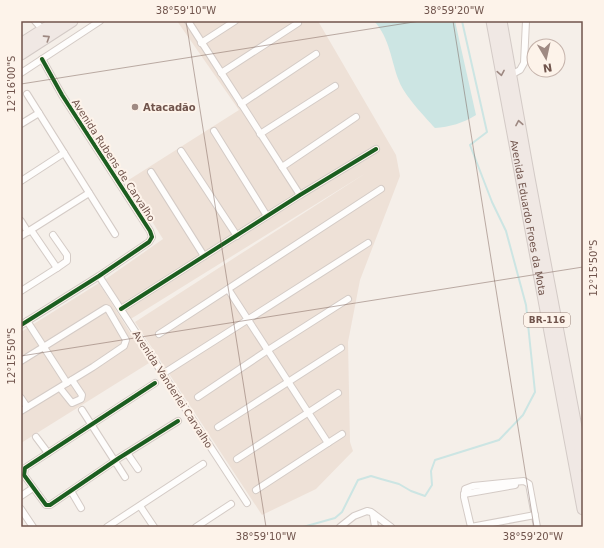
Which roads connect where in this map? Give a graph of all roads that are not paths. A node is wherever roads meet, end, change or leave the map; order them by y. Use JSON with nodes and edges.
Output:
{"nodes":[{"id":1,"x":35,"y":21,"type":"edge"},
{"id":2,"x":57,"y":21,"type":"edge"},
{"id":3,"x":72,"y":21,"type":"edge"},
{"id":4,"x":188,"y":21,"type":"edge"},
{"id":5,"x":235,"y":21,"type":"edge"},
{"id":6,"x":488,"y":21,"type":"edge"},
{"id":7,"x":492,"y":21,"type":"edge"},
{"id":8,"x":501,"y":21,"type":"edge"},
{"id":9,"x":506,"y":21,"type":"edge"},
{"id":10,"x":526,"y":21,"type":"edge"},
{"id":11,"x":97,"y":23,"type":"edge"},
{"id":12,"x":298,"y":23,"type":"dead end"},
{"id":13,"x":44,"y":30,"type":"junction"},
{"id":14,"x":201,"y":43,"type":"junction"},
{"id":15,"x":21,"y":44,"type":"edge"},
{"id":16,"x":502,"y":50,"type":"junction"},
{"id":17,"x":21,"y":54,"type":"edge"},
{"id":18,"x":316,"y":54,"type":"dead end"},
{"id":19,"x":42,"y":59,"type":"junction"},
{"id":20,"x":21,"y":73,"type":"edge"},
{"id":21,"x":221,"y":73,"type":"junction"},
{"id":22,"x":511,"y":75,"type":"junction"},
{"id":23,"x":335,"y":86,"type":"dead end"},
{"id":24,"x":27,"y":94,"type":"dead end"},
{"id":25,"x":241,"y":104,"type":"junction"},
{"id":26,"x":39,"y":113,"type":"junction"},
{"id":27,"x":356,"y":118,"type":"dead end"},
{"id":28,"x":21,"y":124,"type":"edge"},
{"id":29,"x":214,"y":132,"type":"dead end"},
{"id":30,"x":260,"y":134,"type":"junction"},
{"id":31,"x":376,"y":149,"type":"dead end"},
{"id":32,"x":181,"y":151,"type":"dead end"},
{"id":33,"x":64,"y":153,"type":"junction"},
{"id":34,"x":282,"y":167,"type":"junction"},
{"id":35,"x":151,"y":172,"type":"dead end"},
{"id":36,"x":21,"y":181,"type":"edge"},
{"id":37,"x":381,"y":190,"type":"dead end"},
{"id":38,"x":89,"y":193,"type":"junction"},
{"id":39,"x":300,"y":195,"type":"junction"},
{"id":40,"x":266,"y":216,"type":"junction"},
{"id":41,"x":21,"y":221,"type":"edge"},
{"id":42,"x":29,"y":231,"type":"junction"},
{"id":43,"x":115,"y":234,"type":"dead end"},
{"id":44,"x":53,"y":235,"type":"dead end"},
{"id":45,"x":21,"y":236,"type":"edge"},
{"id":46,"x":237,"y":236,"type":"junction"},
{"id":47,"x":368,"y":243,"type":"dead end"},
{"id":48,"x":204,"y":256,"type":"junction"},
{"id":49,"x":57,"y":268,"type":"junction"},
{"id":50,"x":99,"y":276,"type":"junction"},
{"id":51,"x":228,"y":289,"type":"junction"},
{"id":52,"x":21,"y":291,"type":"edge"},
{"id":53,"x":348,"y":299,"type":"dead end"},
{"id":54,"x":121,"y":309,"type":"junction"},
{"id":55,"x":248,"y":319,"type":"junction"},
{"id":56,"x":28,"y":321,"type":"junction"},
{"id":57,"x":21,"y":325,"type":"edge"},
{"id":58,"x":159,"y":334,"type":"dead end"},
{"id":59,"x":44,"y":346,"type":"junction"},
{"id":60,"x":341,"y":348,"type":"dead end"},
{"id":61,"x":268,"y":350,"type":"junction"},
{"id":62,"x":21,"y":361,"type":"edge"},
{"id":63,"x":164,"y":373,"type":"junction"},
{"id":64,"x":288,"y":381,"type":"junction"},
{"id":65,"x":70,"y":382,"type":"junction"},
{"id":66,"x":155,"y":383,"type":"dead end"},
{"id":67,"x":60,"y":388,"type":"junction"},
{"id":68,"x":338,"y":393,"type":"dead end"},
{"id":69,"x":198,"y":397,"type":"dead end"},
{"id":70,"x":21,"y":398,"type":"edge"},
{"id":71,"x":27,"y":407,"type":"junction"},
{"id":72,"x":82,"y":410,"type":"dead end"},
{"id":73,"x":21,"y":412,"type":"edge"},
{"id":74,"x":309,"y":413,"type":"junction"},
{"id":75,"x":178,"y":421,"type":"dead end"},
{"id":76,"x":92,"y":425,"type":"junction"},
{"id":77,"x":218,"y":427,"type":"dead end"},
{"id":78,"x":342,"y":434,"type":"dead end"},
{"id":79,"x":36,"y":437,"type":"dead end"},
{"id":80,"x":328,"y":443,"type":"junction"},
{"id":81,"x":48,"y":453,"type":"junction"},
{"id":82,"x":128,"y":453,"type":"junction"},
{"id":83,"x":237,"y":459,"type":"dead end"},
{"id":84,"x":114,"y":461,"type":"junction"},
{"id":85,"x":203,"y":464,"type":"dead end"},
{"id":86,"x":583,"y":464,"type":"edge"},
{"id":87,"x":138,"y":469,"type":"dead end"},
{"id":88,"x":125,"y":477,"type":"dead end"},
{"id":89,"x":33,"y":488,"type":"junction"},
{"id":90,"x":256,"y":490,"type":"dead end"},
{"id":91,"x":71,"y":491,"type":"junction"},
{"id":92,"x":21,"y":496,"type":"edge"},
{"id":93,"x":247,"y":503,"type":"dead end"},
{"id":94,"x":231,"y":504,"type":"dead end"},
{"id":95,"x":140,"y":506,"type":"junction"},
{"id":96,"x":81,"y":508,"type":"dead end"},
{"id":97,"x":21,"y":509,"type":"edge"},
{"id":98,"x":583,"y":509,"type":"edge"},
{"id":99,"x":372,"y":514,"type":"junction"},
{"id":100,"x":535,"y":515,"type":"junction"},
{"id":101,"x":33,"y":527,"type":"edge"},
{"id":102,"x":107,"y":527,"type":"edge"},
{"id":103,"x":154,"y":527,"type":"edge"},
{"id":104,"x":196,"y":527,"type":"edge"},
{"id":105,"x":340,"y":527,"type":"edge"},
{"id":106,"x":375,"y":527,"type":"edge"},
{"id":107,"x":391,"y":527,"type":"edge"},
{"id":108,"x":471,"y":527,"type":"edge"},
{"id":109,"x":537,"y":527,"type":"edge"}],
"edges":[{"from":1,"to":13,"type":"street"},
{"from":2,"to":13,"type":"highway"},
{"from":17,"to":3,"type":"highway","one_way":true},
{"from":4,"to":14,"type":"street"},
{"from":5,"to":14,"type":"street"},
{"from":6,"to":16,"type":"highway"},
{"from":7,"to":16,"type":"highway","name":"Avenida Eduardo Froes da Mota"},
{"from":8,"to":16,"type":"highway","name":"Avenida Eduardo Froes da Mota"},
{"from":9,"to":16,"type":"highway"},
{"from":10,"to":22,"type":"street"},
{"from":11,"to":19,"type":"street"},
{"from":12,"to":21,"type":"street"},
{"from":13,"to":15,"type":"highway"},
{"from":14,"to":21,"type":"street"},
{"from":16,"to":22,"type":"highway","name":"Avenida Eduardo Froes da Mota"},
{"from":16,"to":98,"type":"highway","name":"Avenida Eduardo Froes da Mota","number":"BR-116","one_way":true},
{"from":18,"to":25,"type":"street"},
{"from":19,"to":20,"type":"street"},
{"from":19,"to":50,"type":"street","name":"Avenida Rubens de Carvalho"},
{"from":21,"to":25,"type":"street"},
{"from":86,"to":22,"type":"highway","name":"Avenida Eduardo Froes da Mota","one_way":true},
{"from":23,"to":30,"type":"street"},
{"from":24,"to":26,"type":"street"},
{"from":25,"to":30,"type":"street"},
{"from":26,"to":28,"type":"street"},
{"from":26,"to":33,"type":"street"},
{"from":27,"to":34,"type":"street"},
{"from":29,"to":40,"type":"street"},
{"from":30,"to":34,"type":"street"},
{"from":31,"to":39,"type":"street"},
{"from":32,"to":46,"type":"street"},
{"from":33,"to":36,"type":"street"},
{"from":33,"to":38,"type":"street"},
{"from":34,"to":39,"type":"street"},
{"from":35,"to":48,"type":"street"},
{"from":37,"to":51,"type":"street"},
{"from":38,"to":42,"type":"street"},
{"from":38,"to":43,"type":"street"},
{"from":39,"to":40,"type":"street"},
{"from":40,"to":46,"type":"street"},
{"from":41,"to":42,"type":"street"},
{"from":42,"to":45,"type":"street"},
{"from":42,"to":49,"type":"street"},
{"from":44,"to":49,"type":"street"},
{"from":46,"to":48,"type":"street"},
{"from":47,"to":55,"type":"street"},
{"from":48,"to":54,"type":"street"},
{"from":49,"to":52,"type":"street"},
{"from":50,"to":54,"type":"street","name":"Avenida Vanderlei Carvalho"},
{"from":50,"to":56,"type":"street","name":"Avenida Rubens de Carvalho"},
{"from":51,"to":55,"type":"street"},
{"from":51,"to":58,"type":"street"},
{"from":53,"to":61,"type":"street"},
{"from":54,"to":63,"type":"street","name":"Avenida Vanderlei Carvalho"},
{"from":55,"to":61,"type":"street"},
{"from":55,"to":63,"type":"street"},
{"from":56,"to":57,"type":"street","name":"Avenida Rubens de Carvalho"},
{"from":56,"to":59,"type":"street"},
{"from":59,"to":62,"type":"street"},
{"from":59,"to":65,"type":"street"},
{"from":59,"to":65,"type":"street"},
{"from":60,"to":64,"type":"street"},
{"from":61,"to":64,"type":"street"},
{"from":61,"to":69,"type":"street"},
{"from":63,"to":93,"type":"street","name":"Avenida Vanderlei Carvalho"},
{"from":64,"to":74,"type":"street"},
{"from":64,"to":77,"type":"street"},
{"from":65,"to":67,"type":"street"},
{"from":65,"to":67,"type":"street"},
{"from":66,"to":76,"type":"street"},
{"from":67,"to":71,"type":"street"},
{"from":68,"to":74,"type":"street"},
{"from":70,"to":71,"type":"street"},
{"from":71,"to":73,"type":"street"},
{"from":72,"to":76,"type":"street"},
{"from":74,"to":80,"type":"street"},
{"from":74,"to":83,"type":"street"},
{"from":75,"to":82,"type":"street"},
{"from":76,"to":81,"type":"street"},
{"from":76,"to":84,"type":"street"},
{"from":78,"to":80,"type":"street"},
{"from":79,"to":81,"type":"street"},
{"from":80,"to":90,"type":"street"},
{"from":81,"to":89,"type":"street"},
{"from":82,"to":84,"type":"street"},
{"from":82,"to":87,"type":"street"},
{"from":84,"to":88,"type":"street"},
{"from":84,"to":91,"type":"street"},
{"from":85,"to":95,"type":"street"},
{"from":89,"to":91,"type":"street"},
{"from":89,"to":92,"type":"street"},
{"from":91,"to":96,"type":"street"},
{"from":94,"to":104,"type":"street"},
{"from":95,"to":102,"type":"street"},
{"from":95,"to":103,"type":"street"},
{"from":97,"to":101,"type":"street"},
{"from":99,"to":105,"type":"street"},
{"from":99,"to":106,"type":"street"},
{"from":99,"to":107,"type":"street"},
{"from":100,"to":108,"type":"street"},
{"from":100,"to":108,"type":"street"},
{"from":100,"to":109,"type":"street"}]}
